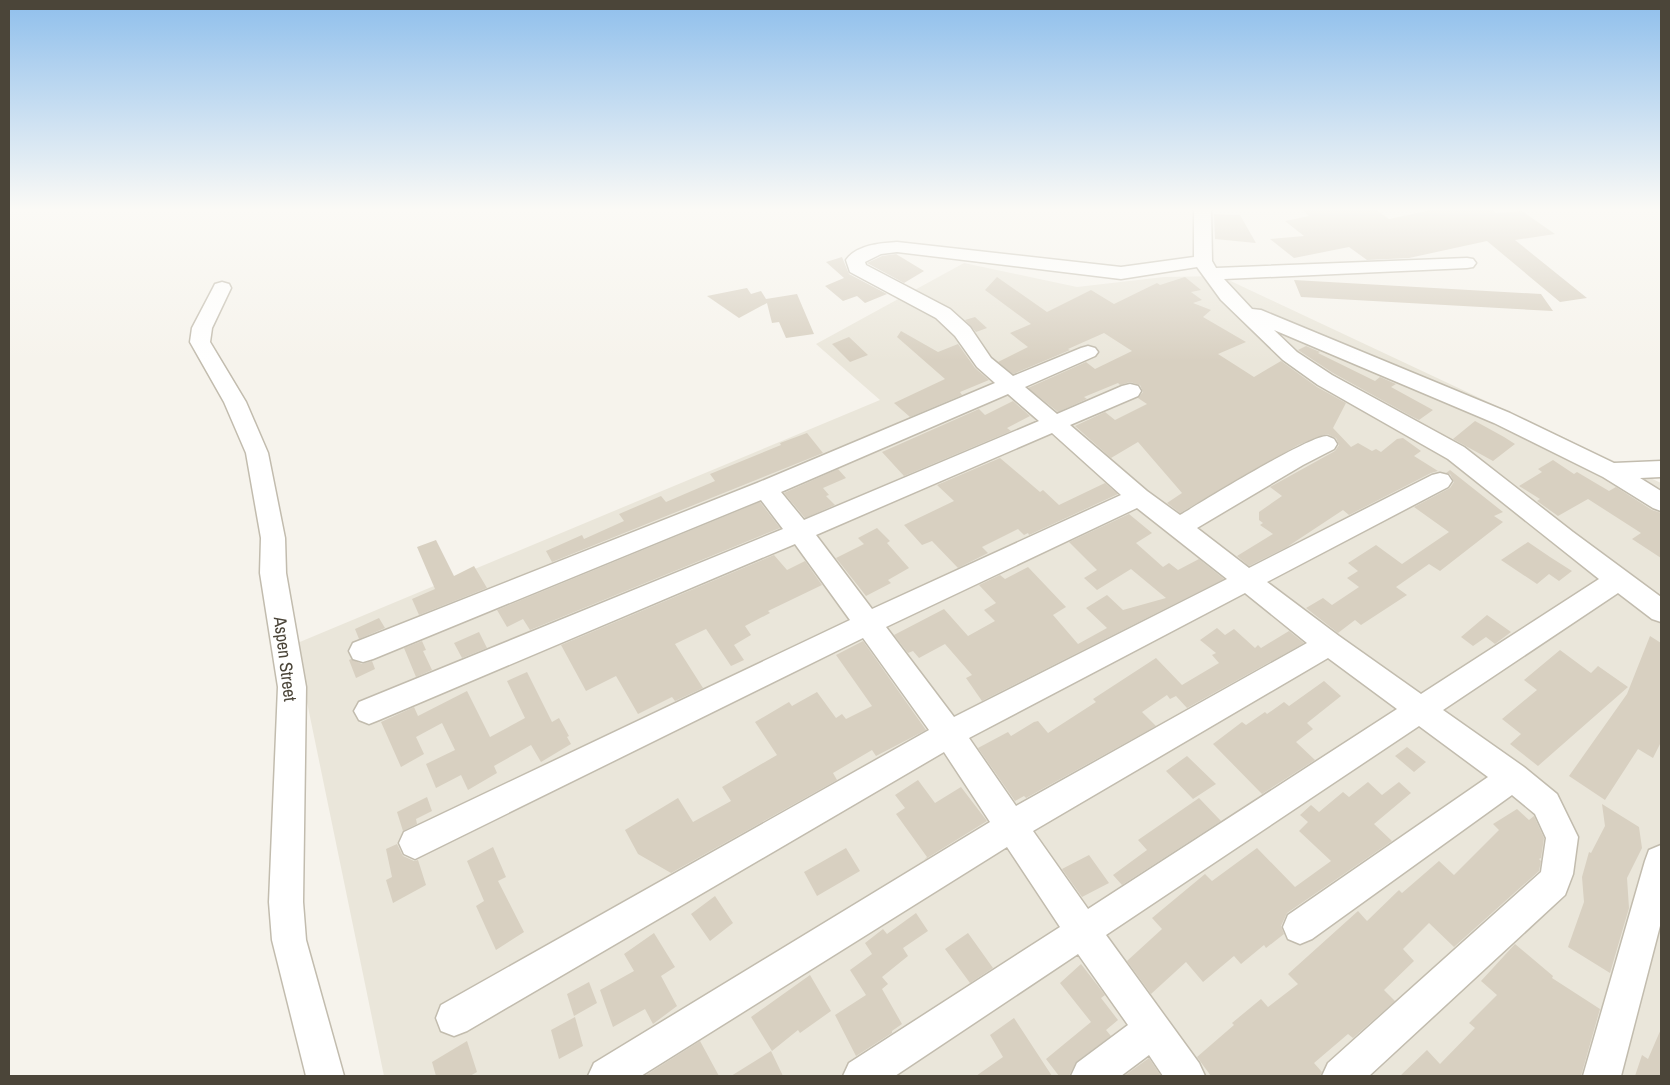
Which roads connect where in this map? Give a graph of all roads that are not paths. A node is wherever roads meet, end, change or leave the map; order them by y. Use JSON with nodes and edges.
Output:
{"nodes":[{"id":1,"x":855,"y":260,"type":"edge"},
{"id":2,"x":1006,"y":260,"type":"edge"},
{"id":3,"x":1205,"y":260,"type":"edge"},
{"id":4,"x":1466,"y":263,"type":"dead end"},
{"id":5,"x":1206,"y":268,"type":"junction"},
{"id":6,"x":222,"y":288,"type":"dead end"},
{"id":7,"x":1242,"y":309,"type":"junction"},
{"id":8,"x":1088,"y":352,"type":"dead end"},
{"id":9,"x":1010,"y":385,"type":"junction"},
{"id":10,"x":1130,"y":391,"type":"dead end"},
{"id":11,"x":1055,"y":423,"type":"junction"},
{"id":12,"x":1326,"y":444,"type":"dead end"},
{"id":13,"x":1661,"y":469,"type":"edge"},
{"id":14,"x":1611,"y":471,"type":"junction"},
{"id":15,"x":1440,"y":481,"type":"dead end"},
{"id":16,"x":765,"y":489,"type":"junction"},
{"id":17,"x":1139,"y":497,"type":"junction"},
{"id":18,"x":1661,"y":502,"type":"edge"},
{"id":19,"x":1179,"y":527,"type":"junction"},
{"id":20,"x":800,"y":532,"type":"junction"},
{"id":21,"x":1619,"y":579,"type":"junction"},
{"id":22,"x":1249,"y":582,"type":"junction"},
{"id":23,"x":1661,"y":611,"type":"edge"},
{"id":24,"x":866,"y":624,"type":"junction"},
{"id":25,"x":1329,"y":644,"type":"junction"},
{"id":26,"x":363,"y":650,"type":"dead end"},
{"id":27,"x":1419,"y":709,"type":"junction"},
{"id":28,"x":369,"y":711,"type":"dead end"},
{"id":29,"x":948,"y":734,"type":"junction"},
{"id":30,"x":1513,"y":777,"type":"junction"},
{"id":31,"x":1012,"y":826,"type":"junction"},
{"id":32,"x":415,"y":843,"type":"dead end"},
{"id":33,"x":1661,"y":861,"type":"edge"},
{"id":34,"x":1300,"y":926,"type":"dead end"},
{"id":35,"x":1082,"y":930,"type":"junction"},
{"id":36,"x":454,"y":1018,"type":"dead end"},
{"id":37,"x":1152,"y":1030,"type":"junction"},
{"id":38,"x":326,"y":1076,"type":"edge"},
{"id":39,"x":608,"y":1076,"type":"edge"},
{"id":40,"x":862,"y":1076,"type":"edge"},
{"id":41,"x":1090,"y":1076,"type":"edge"},
{"id":42,"x":1186,"y":1076,"type":"edge"},
{"id":43,"x":1341,"y":1076,"type":"edge"},
{"id":44,"x":1602,"y":1076,"type":"edge"}],
"edges":[{"from":1,"to":9,"type":"street"},
{"from":2,"to":5,"type":"street"},
{"from":3,"to":5,"type":"street"},
{"from":4,"to":5,"type":"street"},
{"from":5,"to":7,"type":"street"},
{"from":6,"to":38,"type":"street","name":"Aspen Street"},
{"from":7,"to":14,"type":"street"},
{"from":7,"to":21,"type":"street"},
{"from":8,"to":9,"type":"street"},
{"from":9,"to":11,"type":"street"},
{"from":9,"to":16,"type":"street"},
{"from":10,"to":11,"type":"street"},
{"from":11,"to":17,"type":"street"},
{"from":11,"to":20,"type":"street"},
{"from":12,"to":19,"type":"street"},
{"from":13,"to":14,"type":"street"},
{"from":14,"to":18,"type":"street"},
{"from":15,"to":22,"type":"street"},
{"from":16,"to":20,"type":"street"},
{"from":16,"to":26,"type":"street"},
{"from":17,"to":19,"type":"street"},
{"from":17,"to":24,"type":"street"},
{"from":19,"to":22,"type":"street"},
{"from":20,"to":24,"type":"street"},
{"from":20,"to":28,"type":"street"},
{"from":21,"to":23,"type":"street"},
{"from":21,"to":27,"type":"street"},
{"from":22,"to":25,"type":"street"},
{"from":22,"to":29,"type":"street"},
{"from":24,"to":29,"type":"street"},
{"from":24,"to":32,"type":"street"},
{"from":25,"to":27,"type":"street"},
{"from":25,"to":31,"type":"street"},
{"from":27,"to":30,"type":"street"},
{"from":27,"to":35,"type":"street"},
{"from":29,"to":31,"type":"street"},
{"from":29,"to":36,"type":"street"},
{"from":30,"to":34,"type":"street"},
{"from":30,"to":43,"type":"street"},
{"from":31,"to":35,"type":"street"},
{"from":31,"to":39,"type":"street"},
{"from":33,"to":44,"type":"street"},
{"from":35,"to":37,"type":"street"},
{"from":35,"to":40,"type":"street"},
{"from":37,"to":41,"type":"street"},
{"from":37,"to":42,"type":"street"}]}
